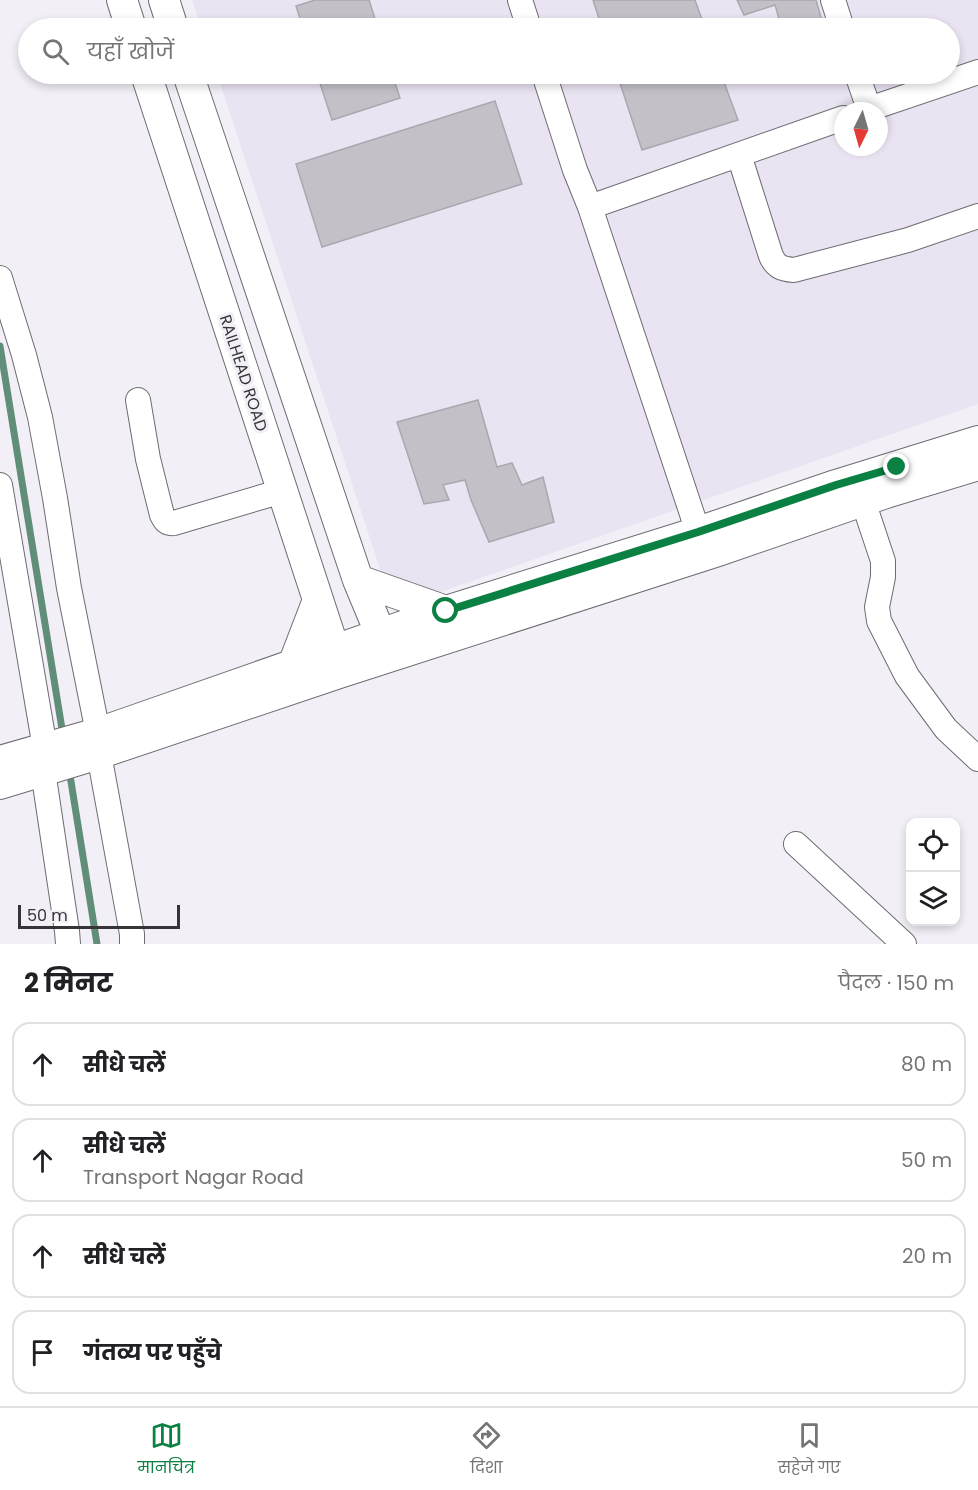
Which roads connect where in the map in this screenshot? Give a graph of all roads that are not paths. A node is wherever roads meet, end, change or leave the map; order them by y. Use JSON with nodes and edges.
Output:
{"nodes":[{"id":1,"x":122,"y":0,"type":"edge"},
{"id":2,"x":164,"y":0,"type":"edge"},
{"id":3,"x":520,"y":0,"type":"edge"},
{"id":4,"x":833,"y":0,"type":"edge"},
{"id":5,"x":128,"y":18,"type":"edge"},
{"id":6,"x":170,"y":18,"type":"edge"},
{"id":7,"x":526,"y":18,"type":"edge"},
{"id":8,"x":839,"y":18,"type":"edge"},
{"id":9,"x":978,"y":72,"type":"edge"},
{"id":10,"x":960,"y":78,"type":"edge"},
{"id":11,"x":149,"y":84,"type":"edge"},
{"id":12,"x":191,"y":84,"type":"edge"},
{"id":13,"x":547,"y":84,"type":"edge"},
{"id":14,"x":860,"y":84,"type":"edge"},
{"id":15,"x":943,"y":84,"type":"edge"},
{"id":16,"x":864,"y":102,"type":"edge"},
{"id":17,"x":888,"y":103,"type":"edge"},
{"id":18,"x":834,"y":121,"type":"edge"},
{"id":19,"x":739,"y":155,"type":"junction"},
{"id":20,"x":590,"y":207,"type":"junction"},
{"id":21,"x":978,"y":216,"type":"edge"},
{"id":22,"x":0,"y":278,"type":"edge"},
{"id":23,"x":138,"y":400,"type":"dead end"},
{"id":24,"x":978,"y":441,"type":"edge"},
{"id":25,"x":978,"y":465,"type":"edge"},
{"id":26,"x":0,"y":485,"type":"edge"},
{"id":27,"x":282,"y":491,"type":"junction"},
{"id":28,"x":863,"y":501,"type":"junction"},
{"id":29,"x":698,"y":532,"type":"junction"},
{"id":30,"x":358,"y":580,"type":"junction"},
{"id":31,"x":318,"y":600,"type":"junction"},
{"id":32,"x":446,"y":611,"type":"junction"},
{"id":33,"x":385,"y":646,"type":"junction"},
{"id":34,"x":338,"y":662,"type":"junction"},
{"id":35,"x":292,"y":665,"type":"junction"},
{"id":36,"x":95,"y":745,"type":"junction"},
{"id":37,"x":49,"y":758,"type":"junction"},
{"id":38,"x":978,"y":759,"type":"edge"},
{"id":39,"x":0,"y":761,"type":"edge"},
{"id":40,"x":0,"y":784,"type":"edge"},
{"id":41,"x":796,"y":844,"type":"dead end"},
{"id":42,"x":68,"y":944,"type":"edge"},
{"id":43,"x":132,"y":944,"type":"edge"},
{"id":44,"x":904,"y":944,"type":"edge"}],
"edges":[{"from":1,"to":5,"type":"main road"},
{"from":2,"to":6,"type":"main road"},
{"from":3,"to":7,"type":"street"},
{"from":4,"to":8,"type":"street"},
{"from":9,"to":10,"type":"street"},
{"from":11,"to":27,"type":"main road","name":"RAILHEAD ROAD"},
{"from":12,"to":30,"type":"main road"},
{"from":13,"to":20,"type":"street"},
{"from":14,"to":16,"type":"street"},
{"from":15,"to":17,"type":"street"},
{"from":18,"to":19,"type":"street"},
{"from":19,"to":20,"type":"street"},
{"from":19,"to":21,"type":"street"},
{"from":20,"to":29,"type":"street"},
{"from":22,"to":36,"type":"street"},
{"from":23,"to":27,"type":"street"},
{"from":24,"to":29,"type":"main road"},
{"from":25,"to":28,"type":"main road"},
{"from":26,"to":37,"type":"street"},
{"from":27,"to":31,"type":"main road","name":"RAILHEAD ROAD"},
{"from":28,"to":33,"type":"main road"},
{"from":28,"to":38,"type":"street"},
{"from":29,"to":32,"type":"main road"},
{"from":30,"to":32,"type":"main road"},
{"from":30,"to":33,"type":"main road"},
{"from":31,"to":34,"type":"main road","name":"RAILHEAD ROAD"},
{"from":31,"to":35,"type":"main road"},
{"from":32,"to":33,"type":"main road"},
{"from":33,"to":34,"type":"main road"},
{"from":34,"to":35,"type":"main road"},
{"from":34,"to":36,"type":"main road"},
{"from":35,"to":36,"type":"main road"},
{"from":36,"to":37,"type":"main road"},
{"from":36,"to":43,"type":"street"},
{"from":37,"to":39,"type":"main road"},
{"from":37,"to":40,"type":"main road"},
{"from":37,"to":42,"type":"street"},
{"from":41,"to":44,"type":"street"}]}
